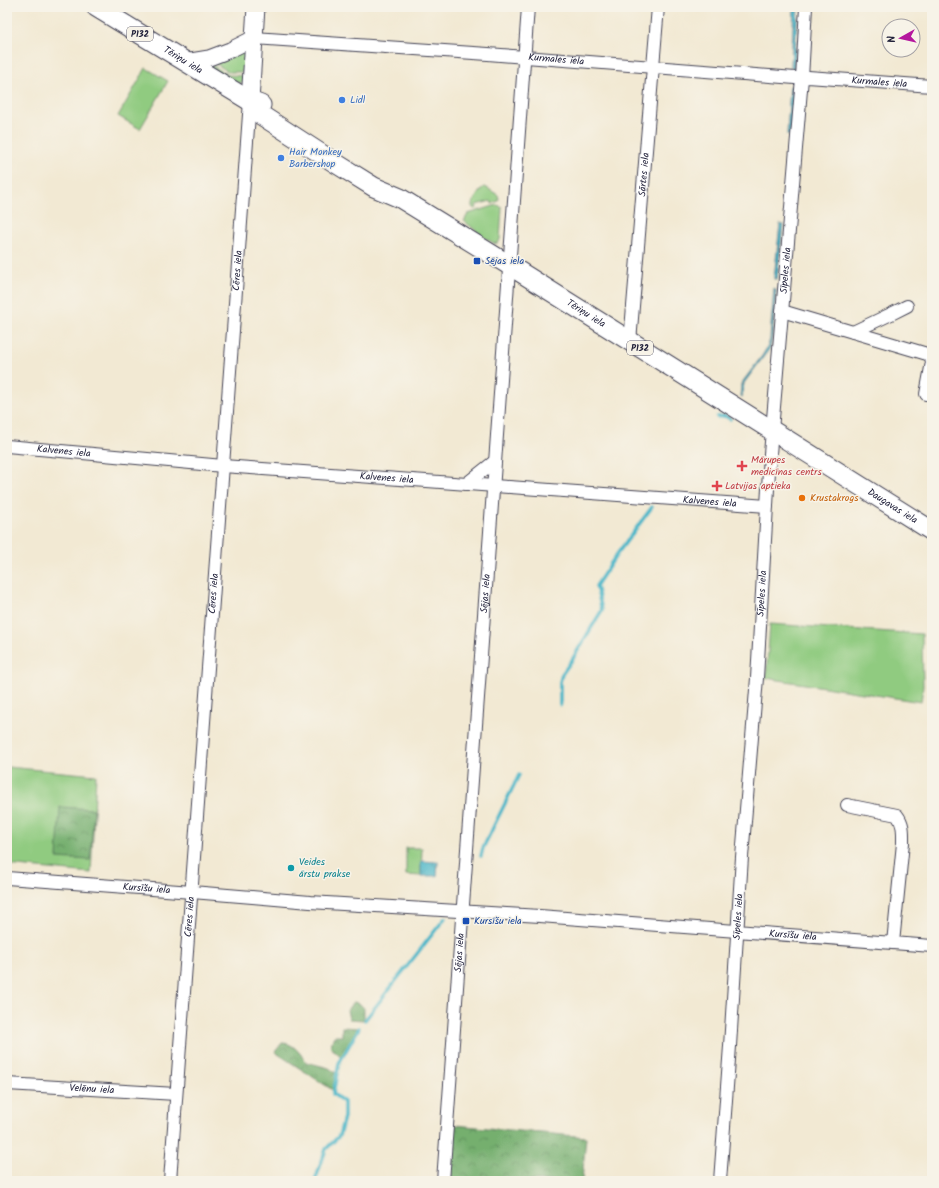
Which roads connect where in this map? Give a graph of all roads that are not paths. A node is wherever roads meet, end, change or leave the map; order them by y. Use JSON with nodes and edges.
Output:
{"nodes":[{"id":1,"x":96,"y":7,"type":"edge"},
{"id":2,"x":256,"y":7,"type":"edge"},
{"id":3,"x":528,"y":7,"type":"edge"},
{"id":4,"x":658,"y":7,"type":"edge"},
{"id":5,"x":806,"y":7,"type":"edge"},
{"id":6,"x":254,"y":38,"type":"junction"},
{"id":7,"x":524,"y":57,"type":"junction"},
{"id":8,"x":185,"y":62,"type":"junction"},
{"id":9,"x":652,"y":67,"type":"junction"},
{"id":10,"x":802,"y":78,"type":"junction"},
{"id":11,"x":932,"y":86,"type":"edge"},
{"id":12,"x":250,"y":101,"type":"junction"},
{"id":13,"x":509,"y":265,"type":"junction"},
{"id":14,"x":907,"y":306,"type":"dead end"},
{"id":15,"x":782,"y":311,"type":"junction"},
{"id":16,"x":853,"y":332,"type":"junction"},
{"id":17,"x":630,"y":342,"type":"junction"},
{"id":18,"x":932,"y":362,"type":"edge"},
{"id":19,"x":926,"y":394,"type":"dead end"},
{"id":20,"x":772,"y":431,"type":"junction"},
{"id":21,"x":7,"y":446,"type":"edge"},
{"id":22,"x":495,"y":461,"type":"junction"},
{"id":23,"x":223,"y":466,"type":"junction"},
{"id":24,"x":466,"y":484,"type":"junction"},
{"id":25,"x":494,"y":486,"type":"junction"},
{"id":26,"x":767,"y":506,"type":"junction"},
{"id":27,"x":932,"y":532,"type":"edge"},
{"id":28,"x":847,"y":805,"type":"dead end"},
{"id":29,"x":7,"y":878,"type":"edge"},
{"id":30,"x":192,"y":892,"type":"junction"},
{"id":31,"x":462,"y":911,"type":"junction"},
{"id":32,"x":738,"y":931,"type":"junction"},
{"id":33,"x":893,"y":943,"type":"junction"},
{"id":34,"x":932,"y":946,"type":"edge"},
{"id":35,"x":7,"y":1084,"type":"edge"},
{"id":36,"x":176,"y":1094,"type":"junction"},
{"id":37,"x":170,"y":1181,"type":"edge"},
{"id":38,"x":443,"y":1181,"type":"edge"},
{"id":39,"x":720,"y":1181,"type":"edge"}],
"edges":[{"from":1,"to":8,"type":"main road","name":"Tēriņu iela","number":"P132"},
{"from":2,"to":6,"type":"main road","name":"Cēres iela"},
{"from":3,"to":7,"type":"street","name":"Sējas iela"},
{"from":4,"to":9,"type":"street","name":"Sārtes iela"},
{"from":5,"to":10,"type":"street","name":"Sīpeles iela"},
{"from":6,"to":7,"type":"street","name":"Kurmales iela"},
{"from":6,"to":8,"type":"street"},
{"from":6,"to":12,"type":"main road","name":"Cēres iela"},
{"from":7,"to":9,"type":"street","name":"Kurmales iela"},
{"from":7,"to":13,"type":"street","name":"Sējas iela"},
{"from":8,"to":12,"type":"main road","name":"Tēriņu iela","number":"P132"},
{"from":9,"to":10,"type":"street","name":"Kurmales iela"},
{"from":9,"to":17,"type":"street","name":"Sārtes iela"},
{"from":10,"to":11,"type":"street","name":"Kurmales iela"},
{"from":10,"to":15,"type":"street","name":"Sīpeles iela"},
{"from":12,"to":13,"type":"main road","name":"Tēriņu iela","number":"P132"},
{"from":12,"to":23,"type":"street","name":"Cēres iela"},
{"from":13,"to":17,"type":"main road","name":"Tēriņu iela","number":"P132"},
{"from":13,"to":22,"type":"street","name":"Sējas iela"},
{"from":14,"to":16,"type":"street"},
{"from":15,"to":16,"type":"street"},
{"from":15,"to":20,"type":"street","name":"Sīpeles iela"},
{"from":16,"to":18,"type":"street"},
{"from":17,"to":20,"type":"main road","name":"Tēriņu iela","number":"P132"},
{"from":18,"to":19,"type":"street"},
{"from":20,"to":26,"type":"street","name":"Sīpeles iela"},
{"from":20,"to":27,"type":"main road","name":"Daugavas iela","number":"P132"},
{"from":21,"to":23,"type":"street","name":"Kalvenes iela"},
{"from":22,"to":24,"type":"street"},
{"from":22,"to":25,"type":"street","name":"Sējas iela"},
{"from":23,"to":24,"type":"street","name":"Kalvenes iela"},
{"from":23,"to":30,"type":"street","name":"Cēres iela"},
{"from":24,"to":25,"type":"street","name":"Kalvenes iela"},
{"from":25,"to":26,"type":"street","name":"Kalvenes iela"},
{"from":25,"to":31,"type":"street","name":"Sējas iela"},
{"from":26,"to":32,"type":"street","name":"Sīpeles iela"},
{"from":28,"to":33,"type":"street"},
{"from":29,"to":30,"type":"street","name":"Kursīšu iela"},
{"from":30,"to":31,"type":"street","name":"Kursīšu iela"},
{"from":30,"to":36,"type":"street","name":"Cēres iela"},
{"from":31,"to":32,"type":"street","name":"Kursīšu iela"},
{"from":31,"to":38,"type":"street","name":"Sējas iela"},
{"from":32,"to":33,"type":"street","name":"Kursīšu iela"},
{"from":32,"to":39,"type":"street","name":"Sīpeles iela"},
{"from":33,"to":34,"type":"street","name":"Kursīšu iela"},
{"from":35,"to":36,"type":"street","name":"Velēnu iela"},
{"from":36,"to":37,"type":"street","name":"Cēres iela"}]}
